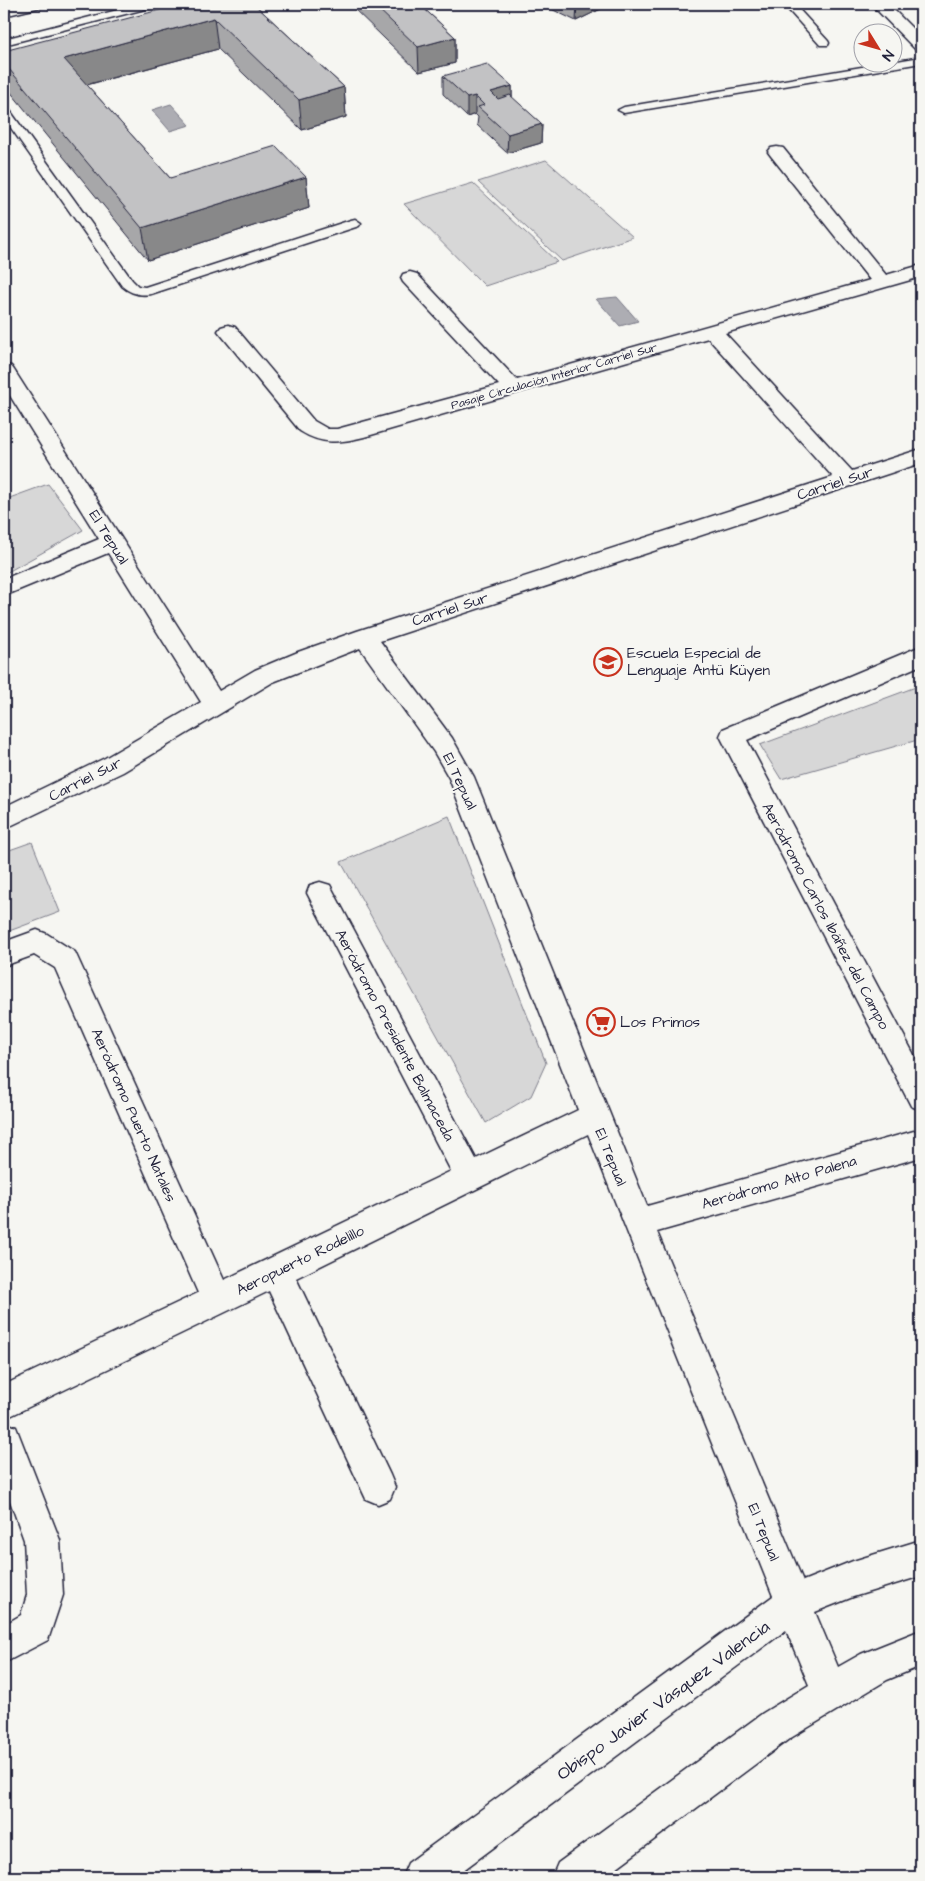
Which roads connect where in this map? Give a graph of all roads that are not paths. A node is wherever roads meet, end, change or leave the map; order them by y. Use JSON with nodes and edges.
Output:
{"nodes":[{"id":1,"x":36,"y":4,"type":"edge"},
{"id":2,"x":153,"y":4,"type":"edge"},
{"id":3,"x":788,"y":4,"type":"edge"},
{"id":4,"x":879,"y":4,"type":"edge"},
{"id":5,"x":4,"y":11,"type":"edge"},
{"id":6,"x":4,"y":42,"type":"edge"},
{"id":7,"x":824,"y":43,"type":"dead end"},
{"id":8,"x":921,"y":46,"type":"edge"},
{"id":9,"x":921,"y":60,"type":"edge"},
{"id":10,"x":4,"y":110,"type":"edge"},
{"id":11,"x":624,"y":110,"type":"dead end"},
{"id":12,"x":776,"y":152,"type":"dead end"},
{"id":13,"x":355,"y":223,"type":"dead end"},
{"id":14,"x":921,"y":271,"type":"edge"},
{"id":15,"x":410,"y":278,"type":"dead end"},
{"id":16,"x":883,"y":283,"type":"junction"},
{"id":17,"x":228,"y":331,"type":"dead end"},
{"id":18,"x":713,"y":332,"type":"junction"},
{"id":19,"x":4,"y":370,"type":"edge"},
{"id":20,"x":513,"y":387,"type":"junction"},
{"id":21,"x":921,"y":456,"type":"edge"},
{"id":22,"x":847,"y":479,"type":"junction"},
{"id":23,"x":113,"y":542,"type":"junction"},
{"id":24,"x":4,"y":588,"type":"edge"},
{"id":25,"x":365,"y":637,"type":"junction"},
{"id":26,"x":921,"y":655,"type":"edge"},
{"id":27,"x":215,"y":704,"type":"junction"},
{"id":28,"x":4,"y":819,"type":"edge"},
{"id":29,"x":320,"y":893,"type":"dead end"},
{"id":30,"x":4,"y":954,"type":"edge"},
{"id":31,"x":921,"y":1097,"type":"edge"},
{"id":32,"x":595,"y":1116,"type":"junction"},
{"id":33,"x":921,"y":1142,"type":"edge"},
{"id":34,"x":470,"y":1177,"type":"junction"},
{"id":35,"x":638,"y":1223,"type":"junction"},
{"id":36,"x":276,"y":1271,"type":"junction"},
{"id":37,"x":217,"y":1300,"type":"junction"},
{"id":38,"x":4,"y":1402,"type":"edge"},
{"id":39,"x":4,"y":1439,"type":"edge"},
{"id":40,"x":378,"y":1488,"type":"dead end"},
{"id":41,"x":921,"y":1558,"type":"edge"},
{"id":42,"x":793,"y":1603,"type":"junction"},
{"id":43,"x":4,"y":1645,"type":"edge"},
{"id":44,"x":921,"y":1648,"type":"edge"},
{"id":45,"x":830,"y":1692,"type":"junction"},
{"id":46,"x":422,"y":1877,"type":"edge"},
{"id":47,"x":572,"y":1877,"type":"edge"}],
"edges":[{"from":1,"to":5,"type":"street"},
{"from":2,"to":6,"type":"lane"},
{"from":3,"to":7,"type":"lane"},
{"from":4,"to":8,"type":"street"},
{"from":9,"to":11,"type":"lane"},
{"from":10,"to":13,"type":"lane"},
{"from":12,"to":16,"type":"street"},
{"from":14,"to":16,"type":"street","name":"Pasaje Circulación Interior Carriel Sur"},
{"from":15,"to":20,"type":"street"},
{"from":16,"to":18,"type":"street","name":"Pasaje Circulación Interior Carriel Sur"},
{"from":17,"to":20,"type":"street","name":"Pasaje Circulación Interior Carriel Sur"},
{"from":18,"to":20,"type":"street","name":"Pasaje Circulación Interior Carriel Sur"},
{"from":18,"to":22,"type":"street"},
{"from":19,"to":23,"type":"street","name":"El Tepual"},
{"from":21,"to":22,"type":"street","name":"Carriel Sur"},
{"from":22,"to":25,"type":"street","name":"Carriel Sur"},
{"from":23,"to":24,"type":"street"},
{"from":23,"to":27,"type":"street","name":"El Tepual"},
{"from":25,"to":27,"type":"street","name":"Carriel Sur"},
{"from":25,"to":32,"type":"street","name":"El Tepual"},
{"from":26,"to":31,"type":"street","name":"Aeródromo Carlos Ibáñez del Campo"},
{"from":27,"to":28,"type":"street","name":"Carriel Sur"},
{"from":29,"to":34,"type":"street","name":"Aeródromo Presidente Balmaceda"},
{"from":30,"to":37,"type":"street","name":"Aeródromo Puerto Natales"},
{"from":32,"to":34,"type":"street","name":"Aeropuerto Rodelillo"},
{"from":32,"to":35,"type":"street","name":"El Tepual"},
{"from":33,"to":35,"type":"street","name":"Aeródromo Alto Palena"},
{"from":34,"to":36,"type":"street","name":"Aeropuerto Rodelillo"},
{"from":35,"to":42,"type":"street","name":"El Tepual"},
{"from":36,"to":37,"type":"street","name":"Aeropuerto Rodelillo"},
{"from":36,"to":40,"type":"street"},
{"from":37,"to":38,"type":"street","name":"Aeropuerto Rodelillo"},
{"from":39,"to":43,"type":"street"},
{"from":41,"to":42,"type":"street","name":"Obispo Javier Vásquez Valencia"},
{"from":42,"to":45,"type":"street","name":"El Tepual"},
{"from":42,"to":46,"type":"street","name":"Obispo Javier Vásquez Valencia"},
{"from":44,"to":45,"type":"street"},
{"from":45,"to":47,"type":"street"}]}
